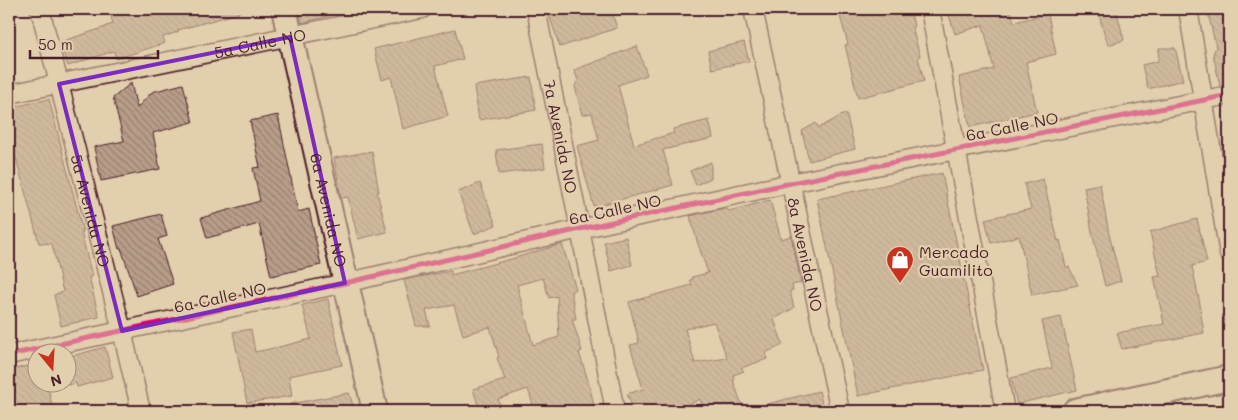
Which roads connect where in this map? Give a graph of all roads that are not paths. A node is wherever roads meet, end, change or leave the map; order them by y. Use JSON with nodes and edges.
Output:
{"nodes":[{"id":1,"x":40,"y":9,"type":"edge"},
{"id":2,"x":284,"y":9,"type":"edge"},
{"id":3,"x":422,"y":9,"type":"edge"},
{"id":4,"x":536,"y":9,"type":"edge"},
{"id":5,"x":753,"y":9,"type":"edge"},
{"id":6,"x":930,"y":9,"type":"edge"},
{"id":7,"x":1188,"y":9,"type":"edge"},
{"id":8,"x":290,"y":37,"type":"junction"},
{"id":9,"x":59,"y":84,"type":"junction"},
{"id":10,"x":9,"y":94,"type":"edge"},
{"id":11,"x":1229,"y":95,"type":"edge"},
{"id":12,"x":1203,"y":100,"type":"junction"},
{"id":13,"x":956,"y":150,"type":"junction"},
{"id":14,"x":791,"y":183,"type":"junction"},
{"id":15,"x":580,"y":229,"type":"junction"},
{"id":16,"x":1229,"y":254,"type":"edge"},
{"id":17,"x":346,"y":283,"type":"junction"},
{"id":18,"x":122,"y":331,"type":"junction"},
{"id":19,"x":9,"y":355,"type":"edge"},
{"id":20,"x":1229,"y":378,"type":"edge"},
{"id":21,"x":141,"y":411,"type":"edge"},
{"id":22,"x":375,"y":411,"type":"edge"},
{"id":23,"x":615,"y":411,"type":"edge"},
{"id":24,"x":840,"y":411,"type":"edge"},
{"id":25,"x":1005,"y":411,"type":"edge"},
{"id":26,"x":1075,"y":411,"type":"edge"}],
"edges":[{"from":1,"to":9,"type":"street","name":"5a Avenida NO"},
{"from":2,"to":8,"type":"street","name":"6a Avenida NO"},
{"from":3,"to":8,"type":"street","name":"5a Calle NO"},
{"from":4,"to":15,"type":"street","name":"7a Avenida NO"},
{"from":5,"to":14,"type":"street","name":"8a Avenida NO"},
{"from":6,"to":13,"type":"street"},
{"from":7,"to":12,"type":"street"},
{"from":8,"to":9,"type":"street","name":"5a Calle NO"},
{"from":8,"to":17,"type":"street","name":"6a Avenida NO"},
{"from":9,"to":10,"type":"street","name":"5a Calle NO"},
{"from":9,"to":18,"type":"street","name":"5a Avenida NO"},
{"from":11,"to":12,"type":"street","name":"6a Calle NO"},
{"from":12,"to":13,"type":"street","name":"6a Calle NO"},
{"from":12,"to":16,"type":"street"},
{"from":13,"to":14,"type":"street","name":"6a Calle NO"},
{"from":13,"to":25,"type":"street"},
{"from":14,"to":15,"type":"street","name":"6a Calle NO"},
{"from":14,"to":24,"type":"street","name":"8a Avenida NO"},
{"from":15,"to":17,"type":"street","name":"6a Calle NO"},
{"from":15,"to":23,"type":"street","name":"7a Avenida NO"},
{"from":17,"to":18,"type":"street","name":"6a Calle NO"},
{"from":17,"to":22,"type":"street","name":"6a Avenida NO"},
{"from":18,"to":19,"type":"street","name":"6a Calle NO"},
{"from":18,"to":21,"type":"street","name":"5a Avenida NO"},
{"from":20,"to":26,"type":"street"}]}
